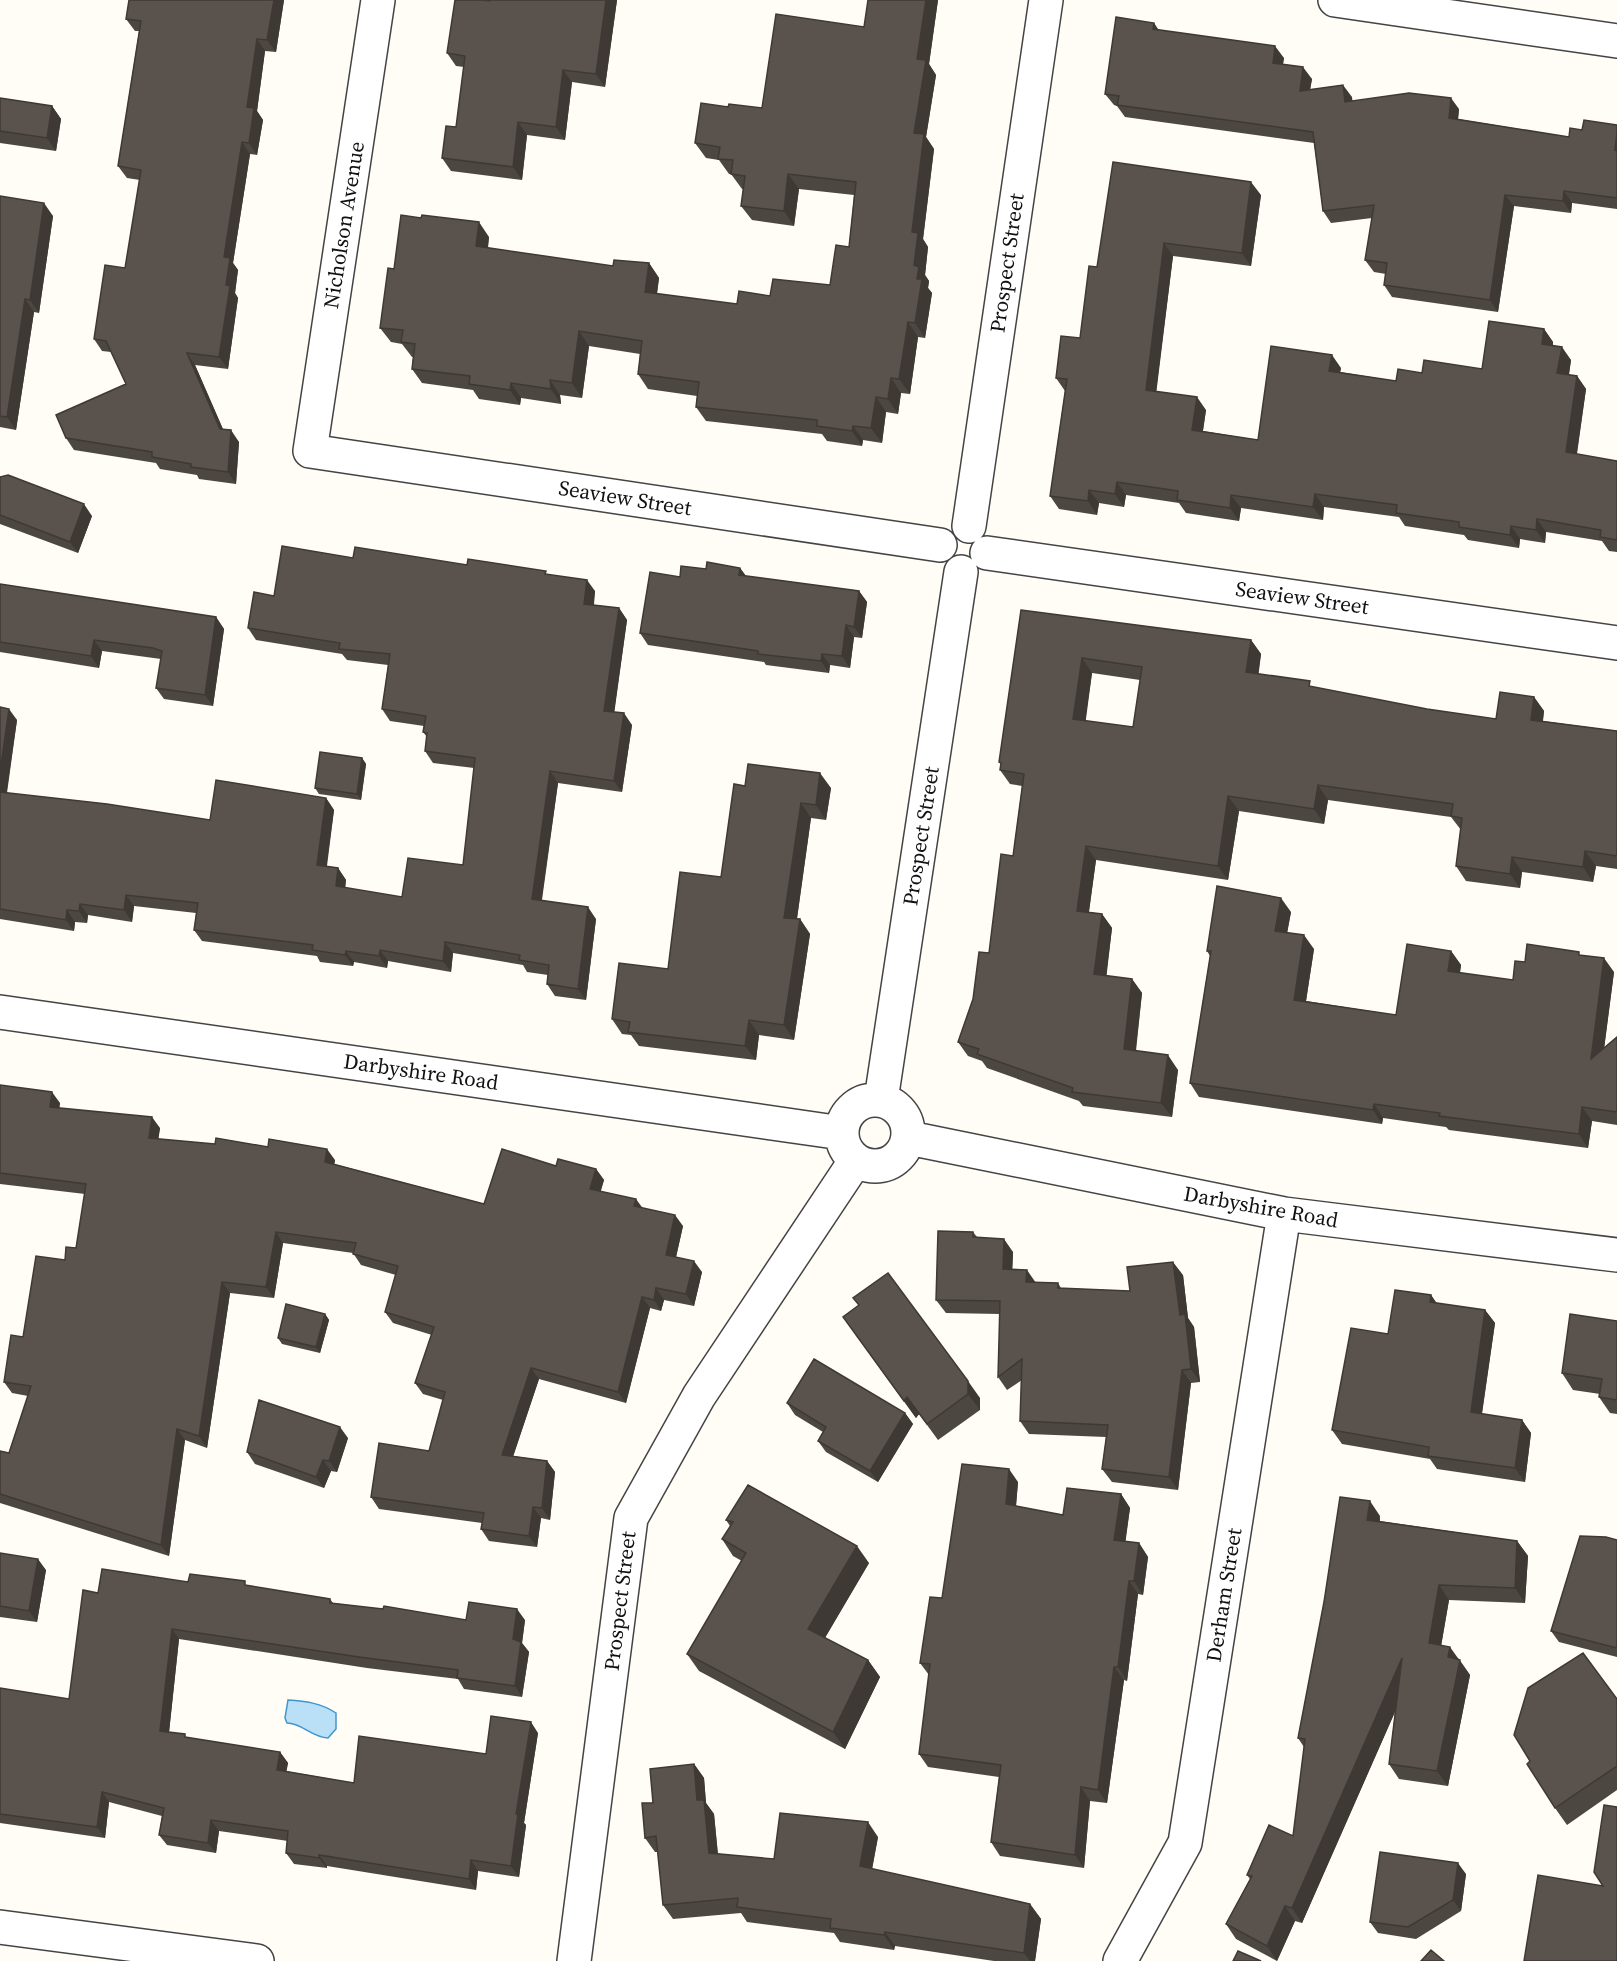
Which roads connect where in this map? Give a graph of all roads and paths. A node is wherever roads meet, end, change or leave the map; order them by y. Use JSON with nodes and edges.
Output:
{"nodes":[{"id":1,"x":378,"y":0,"type":"edge"},
{"id":2,"x":1046,"y":0,"type":"edge"},
{"id":3,"x":1335,"y":0,"type":"edge"},
{"id":4,"x":1617,"y":41,"type":"edge"},
{"id":5,"x":310,"y":451,"type":"joint"},
{"id":6,"x":969,"y":526,"type":"junction"},
{"id":7,"x":940,"y":545,"type":"junction"},
{"id":8,"x":987,"y":553,"type":"junction"},
{"id":9,"x":961,"y":572,"type":"junction"},
{"id":10,"x":1617,"y":643,"type":"edge"},
{"id":11,"x":0,"y":1012,"type":"edge"},
{"id":12,"x":881,"y":1100,"type":"junction"},
{"id":13,"x":909,"y":1138,"type":"junction"},
{"id":14,"x":849,"y":1147,"type":"junction"},
{"id":15,"x":1284,"y":1214,"type":"junction"},
{"id":16,"x":1617,"y":1255,"type":"edge"},
{"id":17,"x":0,"y":1927,"type":"edge"},
{"id":18,"x":257,"y":1961,"type":"edge"},
{"id":19,"x":574,"y":1961,"type":"edge"},
{"id":20,"x":1120,"y":1961,"type":"edge"}],
"edges":[{"from":1,"to":5,"type":"street","name":"Nicholson Avenue"},
{"from":2,"to":6,"type":"street","name":"Prospect Street"},
{"from":3,"to":4,"type":"street"},
{"from":5,"to":7,"type":"street","name":"Seaview Street"},
{"from":6,"to":7,"type":"street"},
{"from":6,"to":8,"type":"street"},
{"from":7,"to":9,"type":"street"},
{"from":8,"to":9,"type":"street"},
{"from":8,"to":10,"type":"street","name":"Seaview Street"},
{"from":9,"to":12,"type":"street","name":"Prospect Street"},
{"from":11,"to":14,"type":"street","name":"Darbyshire Road"},
{"from":12,"to":13,"type":"street"},
{"from":12,"to":14,"type":"street"},
{"from":13,"to":14,"type":"street"},
{"from":13,"to":15,"type":"street","name":"Darbyshire Road"},
{"from":14,"to":19,"type":"street","name":"Prospect Street"},
{"from":15,"to":16,"type":"street","name":"Darbyshire Road"},
{"from":15,"to":20,"type":"street","name":"Derham Street"},
{"from":17,"to":18,"type":"street"}]}
